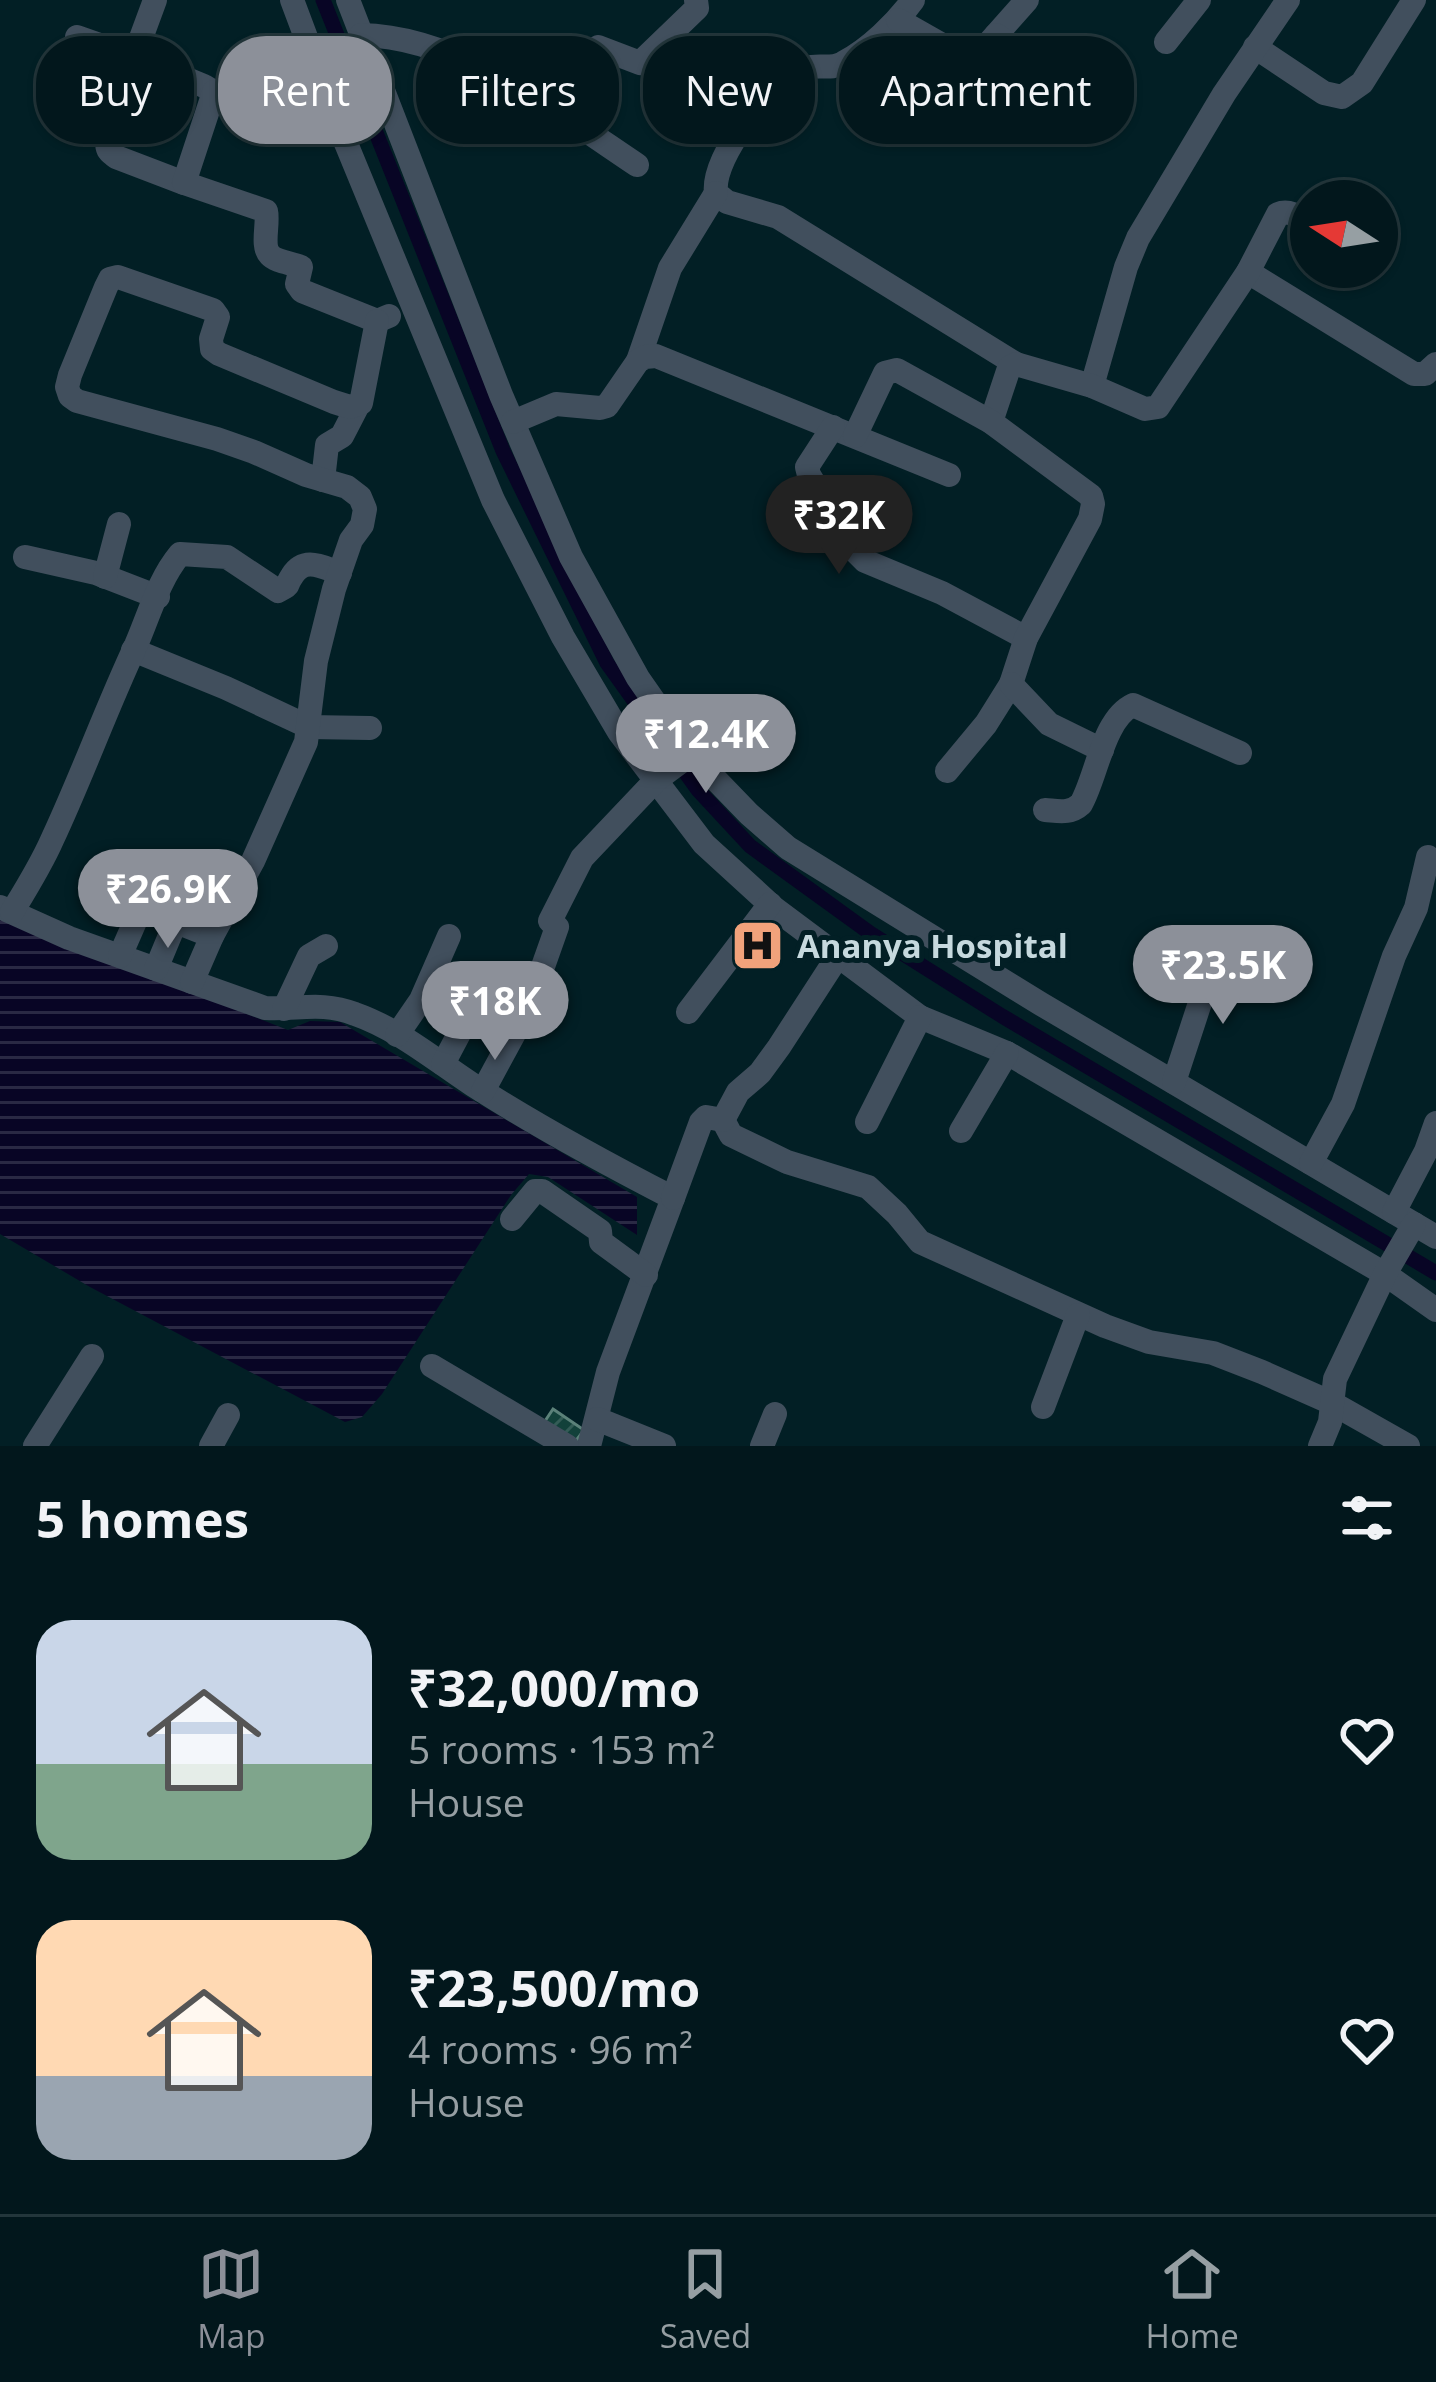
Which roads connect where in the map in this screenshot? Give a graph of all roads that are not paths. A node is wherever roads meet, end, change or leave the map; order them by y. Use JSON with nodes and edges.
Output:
{"nodes":[{"id":1,"x":155,"y":0,"type":"edge"},
{"id":2,"x":292,"y":0,"type":"edge"},
{"id":3,"x":348,"y":0,"type":"edge"},
{"id":4,"x":696,"y":0,"type":"edge"},
{"id":5,"x":1027,"y":0,"type":"edge"},
{"id":6,"x":1199,"y":0,"type":"edge"},
{"id":7,"x":1288,"y":0,"type":"edge"},
{"id":8,"x":1414,"y":0,"type":"edge"},
{"id":9,"x":906,"y":10,"type":"edge"},
{"id":10,"x":361,"y":35,"type":"junction"},
{"id":11,"x":996,"y":35,"type":"joint"},
{"id":12,"x":142,"y":36,"type":"edge"},
{"id":13,"x":306,"y":36,"type":"edge"},
{"id":14,"x":1166,"y":42,"type":"dead end"},
{"id":15,"x":416,"y":43,"type":"edge"},
{"id":16,"x":1256,"y":47,"type":"junction"},
{"id":17,"x":619,"y":55,"type":"edge"},
{"id":18,"x":194,"y":83,"type":"edge"},
{"id":19,"x":214,"y":92,"type":"junction"},
{"id":20,"x":218,"y":94,"type":"edge"},
{"id":21,"x":106,"y":144,"type":"edge"},
{"id":22,"x":346,"y":144,"type":"edge"},
{"id":23,"x":606,"y":144,"type":"edge"},
{"id":24,"x":637,"y":165,"type":"dead end"},
{"id":25,"x":184,"y":182,"type":"junction"},
{"id":26,"x":716,"y":193,"type":"junction"},
{"id":27,"x":1290,"y":213,"type":"edge"},
{"id":28,"x":1248,"y":272,"type":"junction"},
{"id":29,"x":411,"y":305,"type":"junction"},
{"id":30,"x":377,"y":321,"type":"junction"},
{"id":31,"x":638,"y":361,"type":"junction"},
{"id":32,"x":1016,"y":364,"type":"junction"},
{"id":33,"x":1436,"y":364,"type":"edge"},
{"id":34,"x":1092,"y":386,"type":"junction"},
{"id":35,"x":357,"y":407,"type":"junction"},
{"id":36,"x":513,"y":422,"type":"junction"},
{"id":37,"x":991,"y":422,"type":"junction"},
{"id":38,"x":844,"y":431,"type":"junction"},
{"id":39,"x":950,"y":475,"type":"dead end"},
{"id":40,"x":322,"y":480,"type":"junction"},
{"id":41,"x":119,"y":524,"type":"dead end"},
{"id":42,"x":25,"y":557,"type":"dead end"},
{"id":43,"x":340,"y":573,"type":"junction"},
{"id":44,"x":105,"y":577,"type":"junction"},
{"id":45,"x":158,"y":597,"type":"junction"},
{"id":46,"x":1026,"y":638,"type":"junction"},
{"id":47,"x":133,"y":650,"type":"junction"},
{"id":48,"x":1011,"y":684,"type":"junction"},
{"id":49,"x":309,"y":727,"type":"junction"},
{"id":50,"x":370,"y":728,"type":"dead end"},
{"id":51,"x":1102,"y":750,"type":"junction"},
{"id":52,"x":1240,"y":753,"type":"dead end"},
{"id":53,"x":674,"y":766,"type":"junction"},
{"id":54,"x":947,"y":771,"type":"dead end"},
{"id":55,"x":1045,"y":810,"type":"dead end"},
{"id":56,"x":1428,"y":857,"type":"dead end"},
{"id":57,"x":770,"y":904,"type":"junction"},
{"id":58,"x":6,"y":910,"type":"edge"},
{"id":59,"x":176,"y":921,"type":"junction"},
{"id":60,"x":212,"y":936,"type":"junction"},
{"id":61,"x":449,"y":936,"type":"dead end"},
{"id":62,"x":326,"y":946,"type":"dead end"},
{"id":63,"x":1216,"y":954,"type":"dead end"},
{"id":64,"x":120,"y":956,"type":"junction"},
{"id":65,"x":838,"y":956,"type":"junction"},
{"id":66,"x":155,"y":969,"type":"junction"},
{"id":67,"x":192,"y":982,"type":"junction"},
{"id":68,"x":284,"y":1010,"type":"junction"},
{"id":69,"x":688,"y":1012,"type":"dead end"},
{"id":70,"x":920,"y":1017,"type":"junction"},
{"id":71,"x":461,"y":1030,"type":"dead end"},
{"id":72,"x":398,"y":1035,"type":"junction"},
{"id":73,"x":1007,"y":1053,"type":"junction"},
{"id":74,"x":442,"y":1064,"type":"junction"},
{"id":75,"x":1174,"y":1082,"type":"junction"},
{"id":76,"x":483,"y":1091,"type":"junction"},
{"id":77,"x":723,"y":1120,"type":"junction"},
{"id":78,"x":868,"y":1121,"type":"dead end"},
{"id":79,"x":1436,"y":1123,"type":"edge"},
{"id":80,"x":961,"y":1131,"type":"dead end"},
{"id":81,"x":1311,"y":1163,"type":"junction"},
{"id":82,"x":673,"y":1198,"type":"junction"},
{"id":83,"x":512,"y":1219,"type":"dead end"},
{"id":84,"x":1404,"y":1241,"type":"edge"},
{"id":85,"x":646,"y":1274,"type":"junction"},
{"id":86,"x":1436,"y":1310,"type":"edge"},
{"id":87,"x":1078,"y":1315,"type":"junction"},
{"id":88,"x":92,"y":1356,"type":"dead end"},
{"id":89,"x":432,"y":1366,"type":"dead end"},
{"id":90,"x":1332,"y":1403,"type":"junction"},
{"id":91,"x":1043,"y":1407,"type":"dead end"},
{"id":92,"x":775,"y":1414,"type":"dead end"},
{"id":93,"x":228,"y":1415,"type":"dead end"},
{"id":94,"x":597,"y":1419,"type":"junction"},
{"id":95,"x":35,"y":1446,"type":"edge"},
{"id":96,"x":211,"y":1446,"type":"edge"},
{"id":97,"x":567,"y":1446,"type":"edge"},
{"id":98,"x":589,"y":1446,"type":"edge"},
{"id":99,"x":664,"y":1446,"type":"edge"},
{"id":100,"x":762,"y":1446,"type":"edge"},
{"id":101,"x":1320,"y":1446,"type":"edge"},
{"id":102,"x":1408,"y":1446,"type":"edge"}],
"edges":[{"from":1,"to":12,"type":"street"},
{"from":2,"to":13,"type":"street"},
{"from":3,"to":10,"type":"street"},
{"from":4,"to":17,"type":"street"},
{"from":5,"to":11,"type":"street"},
{"from":6,"to":14,"type":"street"},
{"from":7,"to":16,"type":"street"},
{"from":8,"to":16,"type":"street"},
{"from":9,"to":11,"type":"street"},
{"from":9,"to":26,"type":"street"},
{"from":10,"to":15,"type":"street"},
{"from":10,"to":36,"type":"street"},
{"from":16,"to":34,"type":"street"},
{"from":18,"to":19,"type":"street"},
{"from":19,"to":20,"type":"street"},
{"from":19,"to":25,"type":"street"},
{"from":21,"to":25,"type":"street"},
{"from":22,"to":29,"type":"street"},
{"from":23,"to":24,"type":"street"},
{"from":25,"to":30,"type":"street"},
{"from":26,"to":31,"type":"street"},
{"from":26,"to":32,"type":"street"},
{"from":27,"to":28,"type":"street"},
{"from":28,"to":33,"type":"street"},
{"from":28,"to":34,"type":"street"},
{"from":29,"to":30,"type":"street"},
{"from":29,"to":53,"type":"street"},
{"from":30,"to":35,"type":"street"},
{"from":31,"to":36,"type":"street"},
{"from":31,"to":38,"type":"street"},
{"from":32,"to":34,"type":"street"},
{"from":32,"to":37,"type":"street"},
{"from":35,"to":40,"type":"street"},
{"from":35,"to":40,"type":"street"},
{"from":36,"to":53,"type":"street"},
{"from":37,"to":38,"type":"street"},
{"from":37,"to":46,"type":"street"},
{"from":38,"to":39,"type":"street"},
{"from":38,"to":46,"type":"street"},
{"from":40,"to":43,"type":"street"},
{"from":41,"to":44,"type":"street"},
{"from":42,"to":44,"type":"street"},
{"from":43,"to":45,"type":"street"},
{"from":43,"to":49,"type":"street"},
{"from":44,"to":45,"type":"street"},
{"from":45,"to":47,"type":"street"},
{"from":46,"to":48,"type":"street"},
{"from":47,"to":49,"type":"street"},
{"from":47,"to":58,"type":"street"},
{"from":48,"to":51,"type":"street"},
{"from":48,"to":54,"type":"street"},
{"from":49,"to":50,"type":"street"},
{"from":49,"to":60,"type":"street"},
{"from":51,"to":52,"type":"street"},
{"from":51,"to":55,"type":"street"},
{"from":53,"to":57,"type":"street"},
{"from":53,"to":75,"type":"street"},
{"from":53,"to":76,"type":"street"},
{"from":56,"to":81,"type":"street"},
{"from":57,"to":65,"type":"street"},
{"from":57,"to":69,"type":"street"},
{"from":58,"to":64,"type":"street"},
{"from":59,"to":60,"type":"street"},
{"from":59,"to":64,"type":"street"},
{"from":59,"to":66,"type":"street"},
{"from":60,"to":67,"type":"street"},
{"from":61,"to":72,"type":"street"},
{"from":62,"to":68,"type":"street"},
{"from":63,"to":75,"type":"street"},
{"from":64,"to":66,"type":"street"},
{"from":65,"to":70,"type":"street"},
{"from":65,"to":77,"type":"street"},
{"from":66,"to":67,"type":"street"},
{"from":67,"to":68,"type":"street"},
{"from":68,"to":72,"type":"street"},
{"from":70,"to":73,"type":"street"},
{"from":70,"to":78,"type":"street"},
{"from":71,"to":74,"type":"street"},
{"from":72,"to":74,"type":"street"},
{"from":73,"to":80,"type":"street"},
{"from":73,"to":84,"type":"street"},
{"from":74,"to":76,"type":"street"},
{"from":75,"to":81,"type":"street"},
{"from":76,"to":82,"type":"street"},
{"from":77,"to":82,"type":"street"},
{"from":77,"to":87,"type":"street"},
{"from":79,"to":84,"type":"street"},
{"from":81,"to":84,"type":"street"},
{"from":82,"to":85,"type":"street"},
{"from":83,"to":85,"type":"street"},
{"from":84,"to":86,"type":"street"},
{"from":84,"to":90,"type":"street"},
{"from":85,"to":94,"type":"street"},
{"from":87,"to":90,"type":"street"},
{"from":87,"to":91,"type":"street"},
{"from":88,"to":95,"type":"street"},
{"from":89,"to":97,"type":"street"},
{"from":90,"to":101,"type":"street"},
{"from":90,"to":102,"type":"street"},
{"from":92,"to":100,"type":"street"},
{"from":93,"to":96,"type":"street"},
{"from":94,"to":98,"type":"street"},
{"from":94,"to":99,"type":"street"}]}
